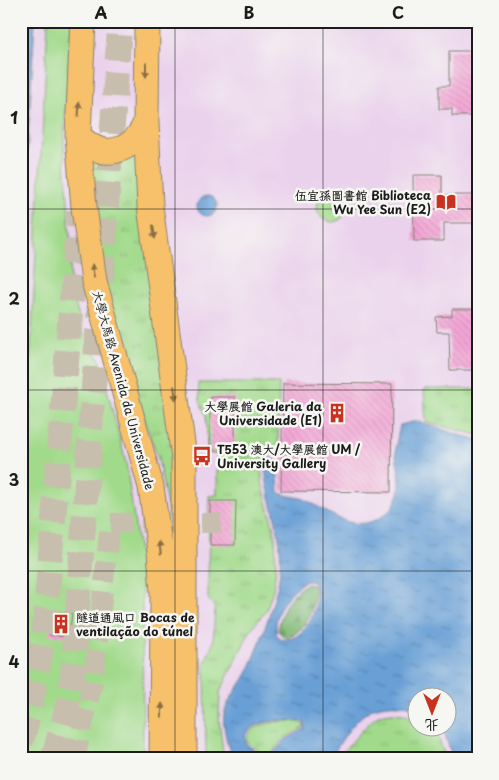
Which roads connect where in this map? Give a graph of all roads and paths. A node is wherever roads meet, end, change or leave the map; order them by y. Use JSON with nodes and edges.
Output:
{"nodes":[{"id":1,"x":83,"y":21,"type":"edge"},
{"id":2,"x":147,"y":21,"type":"edge"},
{"id":3,"x":146,"y":122,"type":"junction"},
{"id":4,"x":78,"y":136,"type":"junction"},
{"id":5,"x":162,"y":759,"type":"edge"},
{"id":6,"x":184,"y":759,"type":"edge"}],
"edges":[{"from":4,"to":1,"type":"main road","name":"大學大馬路 Avenida da Universidade","one_way":true},
{"from":2,"to":3,"type":"main road","one_way":true},
{"from":3,"to":4,"type":"main road"},
{"from":3,"to":6,"type":"main road","one_way":true},
{"from":5,"to":4,"type":"main road","name":"大學大馬路 Avenida da Universidade","one_way":true}]}
